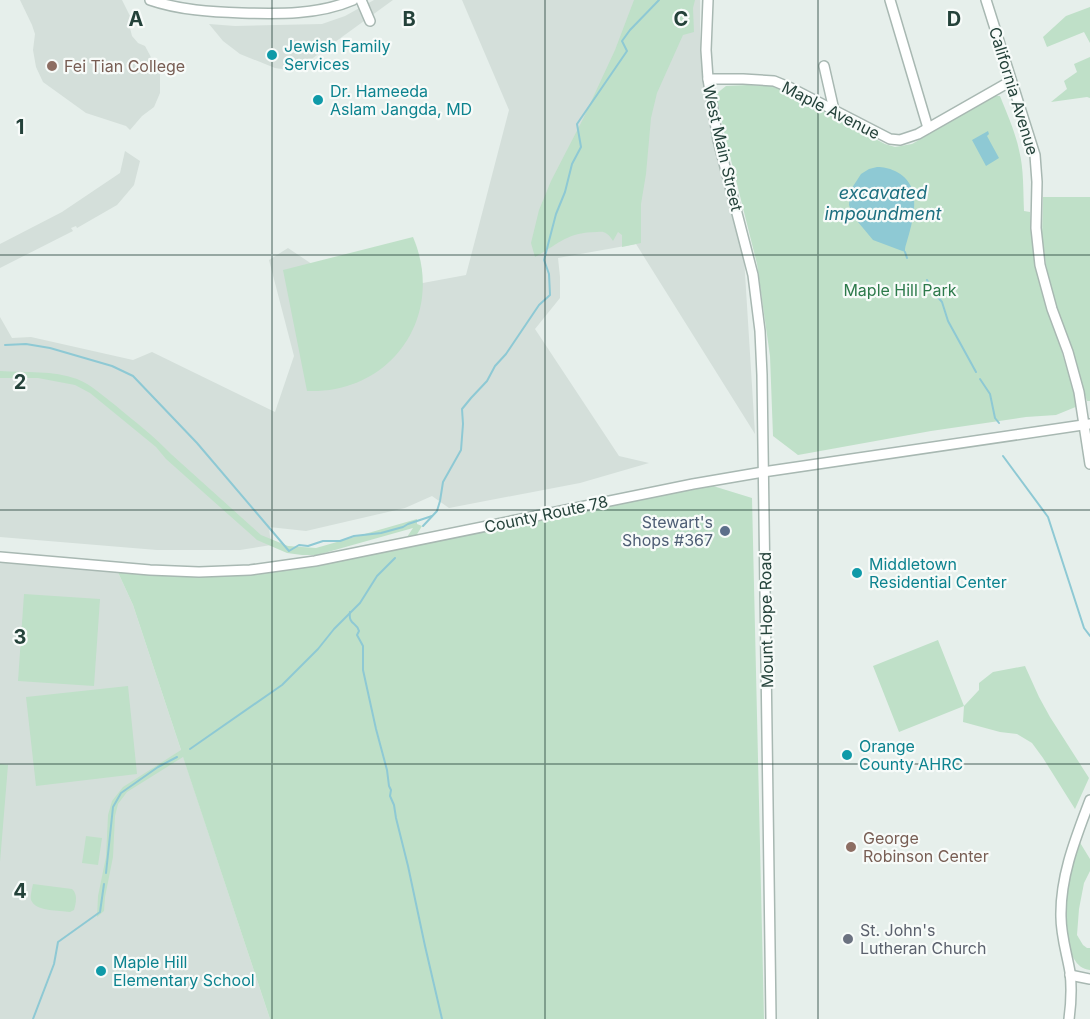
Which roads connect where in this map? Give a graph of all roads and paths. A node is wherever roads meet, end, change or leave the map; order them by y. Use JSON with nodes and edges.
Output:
{"nodes":[{"id":1,"x":150,"y":0,"type":"edge"},
{"id":2,"x":352,"y":0,"type":"edge"},
{"id":3,"x":361,"y":0,"type":"edge"},
{"id":4,"x":708,"y":0,"type":"edge"},
{"id":5,"x":890,"y":0,"type":"edge"},
{"id":6,"x":986,"y":0,"type":"edge"},
{"id":7,"x":370,"y":21,"type":"dead end"},
{"id":8,"x":824,"y":66,"type":"dead end"},
{"id":9,"x":708,"y":79,"type":"junction"},
{"id":10,"x":1011,"y":81,"type":"junction"},
{"id":11,"x":834,"y":110,"type":"junction"},
{"id":12,"x":928,"y":128,"type":"junction"},
{"id":13,"x":741,"y":223,"type":"joint"},
{"id":14,"x":1087,"y":424,"type":"edge"},
{"id":15,"x":1090,"y":464,"type":"edge"},
{"id":16,"x":763,"y":472,"type":"junction"},
{"id":17,"x":0,"y":557,"type":"edge"},
{"id":18,"x":1090,"y":800,"type":"edge"},
{"id":19,"x":1070,"y":975,"type":"junction"},
{"id":20,"x":1090,"y":979,"type":"edge"},
{"id":21,"x":771,"y":1019,"type":"edge"},
{"id":22,"x":1069,"y":1019,"type":"edge"}],
"edges":[{"from":1,"to":2,"type":"street"},
{"from":3,"to":7,"type":"street"},
{"from":4,"to":9,"type":"street","name":"West Main Street"},
{"from":5,"to":12,"type":"street"},
{"from":6,"to":10,"type":"street","name":"California Avenue"},
{"from":8,"to":11,"type":"street"},
{"from":9,"to":11,"type":"street","name":"Maple Avenue"},
{"from":9,"to":13,"type":"street","name":"West Main Street"},
{"from":10,"to":12,"type":"street","name":"Maple Avenue"},
{"from":10,"to":14,"type":"street","name":"California Avenue"},
{"from":11,"to":12,"type":"street","name":"Maple Avenue"},
{"from":13,"to":16,"type":"street","name":"Mount Hope Road"},
{"from":14,"to":15,"type":"street","name":"California Avenue"},
{"from":14,"to":16,"type":"street","name":"County Route 78"},
{"from":16,"to":17,"type":"street","name":"County Route 78"},
{"from":16,"to":21,"type":"street","name":"Mount Hope Road"},
{"from":18,"to":19,"type":"street"},
{"from":19,"to":20,"type":"street"},
{"from":19,"to":22,"type":"street"}]}
